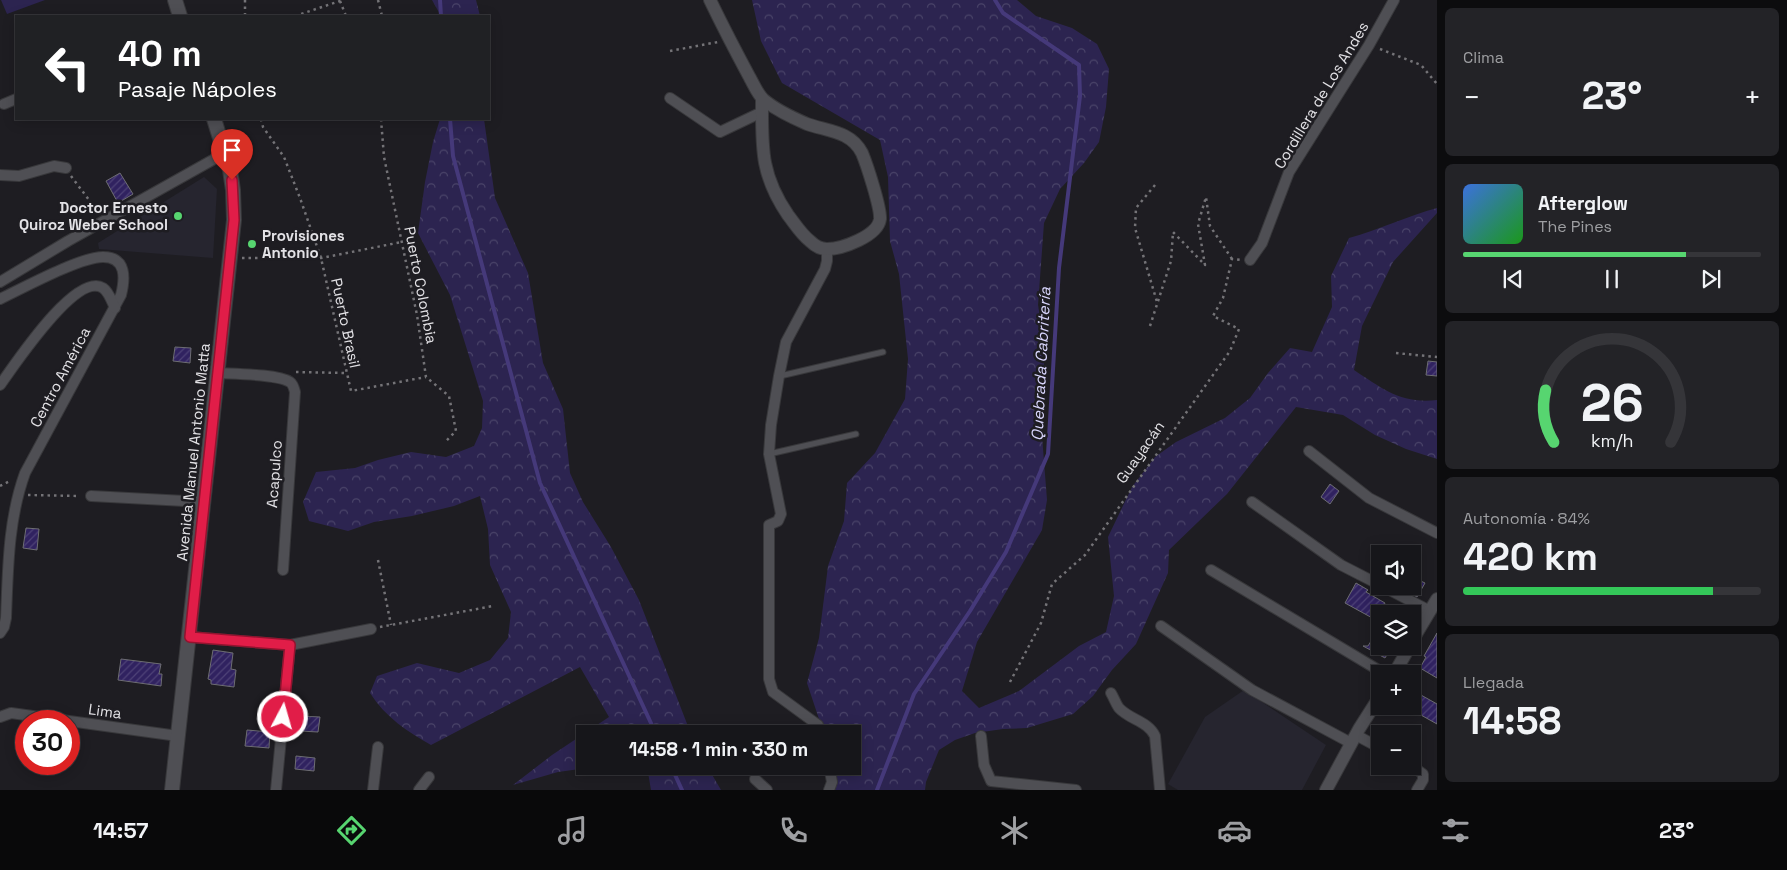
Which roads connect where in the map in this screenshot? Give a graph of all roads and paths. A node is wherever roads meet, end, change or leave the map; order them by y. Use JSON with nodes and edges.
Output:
{"nodes":[{"id":1,"x":175,"y":0,"type":"edge"},
{"id":2,"x":245,"y":0,"type":"edge"},
{"id":3,"x":341,"y":0,"type":"edge"},
{"id":4,"x":378,"y":0,"type":"edge"},
{"id":5,"x":710,"y":0,"type":"edge"},
{"id":6,"x":1394,"y":0,"type":"edge"},
{"id":7,"x":180,"y":15,"type":"edge"},
{"id":8,"x":245,"y":15,"type":"edge"},
{"id":9,"x":298,"y":15,"type":"edge"},
{"id":10,"x":346,"y":15,"type":"edge"},
{"id":11,"x":382,"y":15,"type":"edge"},
{"id":12,"x":729,"y":40,"type":"junction"},
{"id":13,"x":1369,"y":45,"type":"junction"},
{"id":14,"x":670,"y":51,"type":"dead end"},
{"id":15,"x":1437,"y":84,"type":"edge"},
{"id":16,"x":670,"y":98,"type":"dead end"},
{"id":17,"x":15,"y":99,"type":"edge"},
{"id":18,"x":4,"y":104,"type":"dead end"},
{"id":19,"x":762,"y":106,"type":"junction"},
{"id":20,"x":214,"y":120,"type":"edge"},
{"id":21,"x":261,"y":120,"type":"edge"},
{"id":22,"x":381,"y":120,"type":"edge"},
{"id":23,"x":226,"y":153,"type":"junction"},
{"id":24,"x":66,"y":168,"type":"joint"},
{"id":25,"x":0,"y":176,"type":"edge"},
{"id":26,"x":1155,"y":185,"type":"dead end"},
{"id":27,"x":104,"y":220,"type":"junction"},
{"id":28,"x":402,"y":242,"type":"junction"},
{"id":29,"x":827,"y":249,"type":"junction"},
{"id":30,"x":230,"y":258,"type":"junction"},
{"id":31,"x":321,"y":258,"type":"junction"},
{"id":32,"x":1232,"y":259,"type":"junction"},
{"id":33,"x":1250,"y":260,"type":"joint"},
{"id":34,"x":0,"y":282,"type":"edge"},
{"id":35,"x":0,"y":299,"type":"edge"},
{"id":36,"x":1157,"y":304,"type":"junction"},
{"id":37,"x":115,"y":308,"type":"junction"},
{"id":38,"x":1150,"y":326,"type":"dead end"},
{"id":39,"x":883,"y":352,"type":"dead end"},
{"id":40,"x":1396,"y":353,"type":"dead end"},
{"id":41,"x":1437,"y":356,"type":"edge"},
{"id":42,"x":346,"y":372,"type":"junction"},
{"id":43,"x":218,"y":373,"type":"junction"},
{"id":44,"x":779,"y":376,"type":"junction"},
{"id":45,"x":426,"y":377,"type":"junction"},
{"id":46,"x":290,"y":382,"type":"junction"},
{"id":47,"x":0,"y":385,"type":"edge"},
{"id":48,"x":856,"y":434,"type":"dead end"},
{"id":49,"x":446,"y":441,"type":"dead end"},
{"id":50,"x":1309,"y":451,"type":"dead end"},
{"id":51,"x":770,"y":454,"type":"junction"},
{"id":52,"x":17,"y":496,"type":"junction"},
{"id":53,"x":90,"y":496,"type":"joint"},
{"id":54,"x":204,"y":502,"type":"junction"},
{"id":55,"x":1252,"y":502,"type":"dead end"},
{"id":56,"x":1437,"y":533,"type":"edge"},
{"id":57,"x":4,"y":549,"type":"edge"},
{"id":58,"x":378,"y":560,"type":"dead end"},
{"id":59,"x":283,"y":570,"type":"dead end"},
{"id":60,"x":1210,"y":570,"type":"dead end"},
{"id":61,"x":1371,"y":580,"type":"edge"},
{"id":62,"x":1399,"y":595,"type":"edge"},
{"id":63,"x":1437,"y":599,"type":"edge"},
{"id":64,"x":492,"y":606,"type":"dead end"},
{"id":65,"x":1430,"y":611,"type":"junction"},
{"id":66,"x":391,"y":625,"type":"junction"},
{"id":67,"x":1161,"y":626,"type":"dead end"},
{"id":68,"x":1421,"y":626,"type":"edge"},
{"id":69,"x":371,"y":629,"type":"joint"},
{"id":70,"x":0,"y":633,"type":"edge"},
{"id":71,"x":190,"y":637,"type":"junction"},
{"id":72,"x":290,"y":645,"type":"junction"},
{"id":73,"x":1371,"y":666,"type":"edge"},
{"id":74,"x":1010,"y":682,"type":"dead end"},
{"id":75,"x":1111,"y":693,"type":"dead end"},
{"id":76,"x":1371,"y":711,"type":"edge"},
{"id":77,"x":0,"y":717,"type":"edge"},
{"id":78,"x":818,"y":725,"type":"edge"},
{"id":79,"x":178,"y":736,"type":"junction"},
{"id":80,"x":981,"y":736,"type":"dead end"},
{"id":81,"x":1354,"y":739,"type":"junction"},
{"id":82,"x":1371,"y":745,"type":"edge"},
{"id":83,"x":378,"y":746,"type":"dead end"},
{"id":84,"x":1421,"y":773,"type":"edge"},
{"id":85,"x":831,"y":775,"type":"edge"},
{"id":86,"x":429,"y":777,"type":"dead end"},
{"id":87,"x":755,"y":778,"type":"dead end"},
{"id":88,"x":992,"y":785,"type":"edge"},
{"id":89,"x":172,"y":790,"type":"edge"},
{"id":90,"x":276,"y":790,"type":"edge"},
{"id":91,"x":372,"y":790,"type":"edge"},
{"id":92,"x":419,"y":790,"type":"edge"},
{"id":93,"x":767,"y":790,"type":"edge"},
{"id":94,"x":829,"y":790,"type":"edge"},
{"id":95,"x":1076,"y":790,"type":"edge"},
{"id":96,"x":1160,"y":790,"type":"edge"},
{"id":97,"x":1326,"y":790,"type":"edge"},
{"id":98,"x":1417,"y":790,"type":"edge"}],
"edges":[{"from":1,"to":7,"type":"main road"},
{"from":2,"to":8,"type":"path"},
{"from":3,"to":9,"type":"path"},
{"from":3,"to":10,"type":"path"},
{"from":4,"to":11,"type":"path"},
{"from":5,"to":12,"type":"street"},
{"from":6,"to":13,"type":"street","name":"Cordillera de Los Andes"},
{"from":12,"to":14,"type":"path"},
{"from":12,"to":19,"type":"street"},
{"from":13,"to":15,"type":"path"},
{"from":13,"to":33,"type":"street","name":"Cordillera de Los Andes"},
{"from":16,"to":19,"type":"street"},
{"from":17,"to":18,"type":"street"},
{"from":19,"to":29,"type":"street"},
{"from":19,"to":29,"type":"street"},
{"from":20,"to":23,"type":"main road","name":"Avenida Manuel Antonio Matta"},
{"from":21,"to":31,"type":"path","name":"Puerto Brasil"},
{"from":22,"to":28,"type":"path","name":"Puerto Colombia"},
{"from":23,"to":27,"type":"street"},
{"from":23,"to":30,"type":"main road","name":"Avenida Manuel Antonio Matta"},
{"from":24,"to":25,"type":"street"},
{"from":24,"to":27,"type":"path"},
{"from":26,"to":36,"type":"path"},
{"from":27,"to":34,"type":"street"},
{"from":28,"to":31,"type":"path"},
{"from":28,"to":45,"type":"path","name":"Puerto Colombia"},
{"from":29,"to":44,"type":"street"},
{"from":30,"to":31,"type":"path"},
{"from":30,"to":43,"type":"main road","name":"Avenida Manuel Antonio Matta"},
{"from":31,"to":42,"type":"path","name":"Puerto Brasil"},
{"from":32,"to":33,"type":"path"},
{"from":32,"to":36,"type":"path"},
{"from":32,"to":74,"type":"path","name":"Guayacán"},
{"from":35,"to":37,"type":"street","name":"Centro América"},
{"from":36,"to":38,"type":"path"},
{"from":37,"to":47,"type":"street"},
{"from":37,"to":52,"type":"street","name":"Centro América"},
{"from":39,"to":44,"type":"lane"},
{"from":40,"to":41,"type":"path"},
{"from":42,"to":45,"type":"path","name":"Puerto Brasil"},
{"from":42,"to":46,"type":"path"},
{"from":43,"to":46,"type":"street"},
{"from":43,"to":54,"type":"main road","name":"Avenida Manuel Antonio Matta"},
{"from":44,"to":51,"type":"street"},
{"from":45,"to":49,"type":"path"},
{"from":46,"to":59,"type":"street","name":"Acapulco"},
{"from":48,"to":51,"type":"lane"},
{"from":50,"to":56,"type":"street"},
{"from":51,"to":78,"type":"street"},
{"from":52,"to":53,"type":"path"},
{"from":52,"to":57,"type":"street","name":"Centro América"},
{"from":53,"to":54,"type":"street"},
{"from":54,"to":71,"type":"main road","name":"Avenida Manuel Antonio Matta"},
{"from":55,"to":61,"type":"street"},
{"from":57,"to":70,"type":"street","name":"Centro América"},
{"from":58,"to":66,"type":"path"},
{"from":60,"to":73,"type":"street"},
{"from":62,"to":65,"type":"street"},
{"from":63,"to":65,"type":"street"},
{"from":64,"to":66,"type":"path"},
{"from":65,"to":68,"type":"street"},
{"from":66,"to":69,"type":"path"},
{"from":67,"to":81,"type":"street"},
{"from":69,"to":72,"type":"street"},
{"from":71,"to":72,"type":"street"},
{"from":71,"to":79,"type":"main road","name":"Avenida Manuel Antonio Matta"},
{"from":72,"to":90,"type":"street"},
{"from":75,"to":96,"type":"street"},
{"from":76,"to":81,"type":"street"},
{"from":77,"to":79,"type":"street","name":"Lima"},
{"from":79,"to":89,"type":"main road","name":"Avenida Manuel Antonio Matta"},
{"from":80,"to":88,"type":"street"},
{"from":81,"to":82,"type":"street"},
{"from":81,"to":97,"type":"street"},
{"from":83,"to":91,"type":"street"},
{"from":84,"to":98,"type":"street"},
{"from":85,"to":94,"type":"street"},
{"from":86,"to":92,"type":"street"},
{"from":87,"to":93,"type":"street"},
{"from":88,"to":95,"type":"street"}]}
